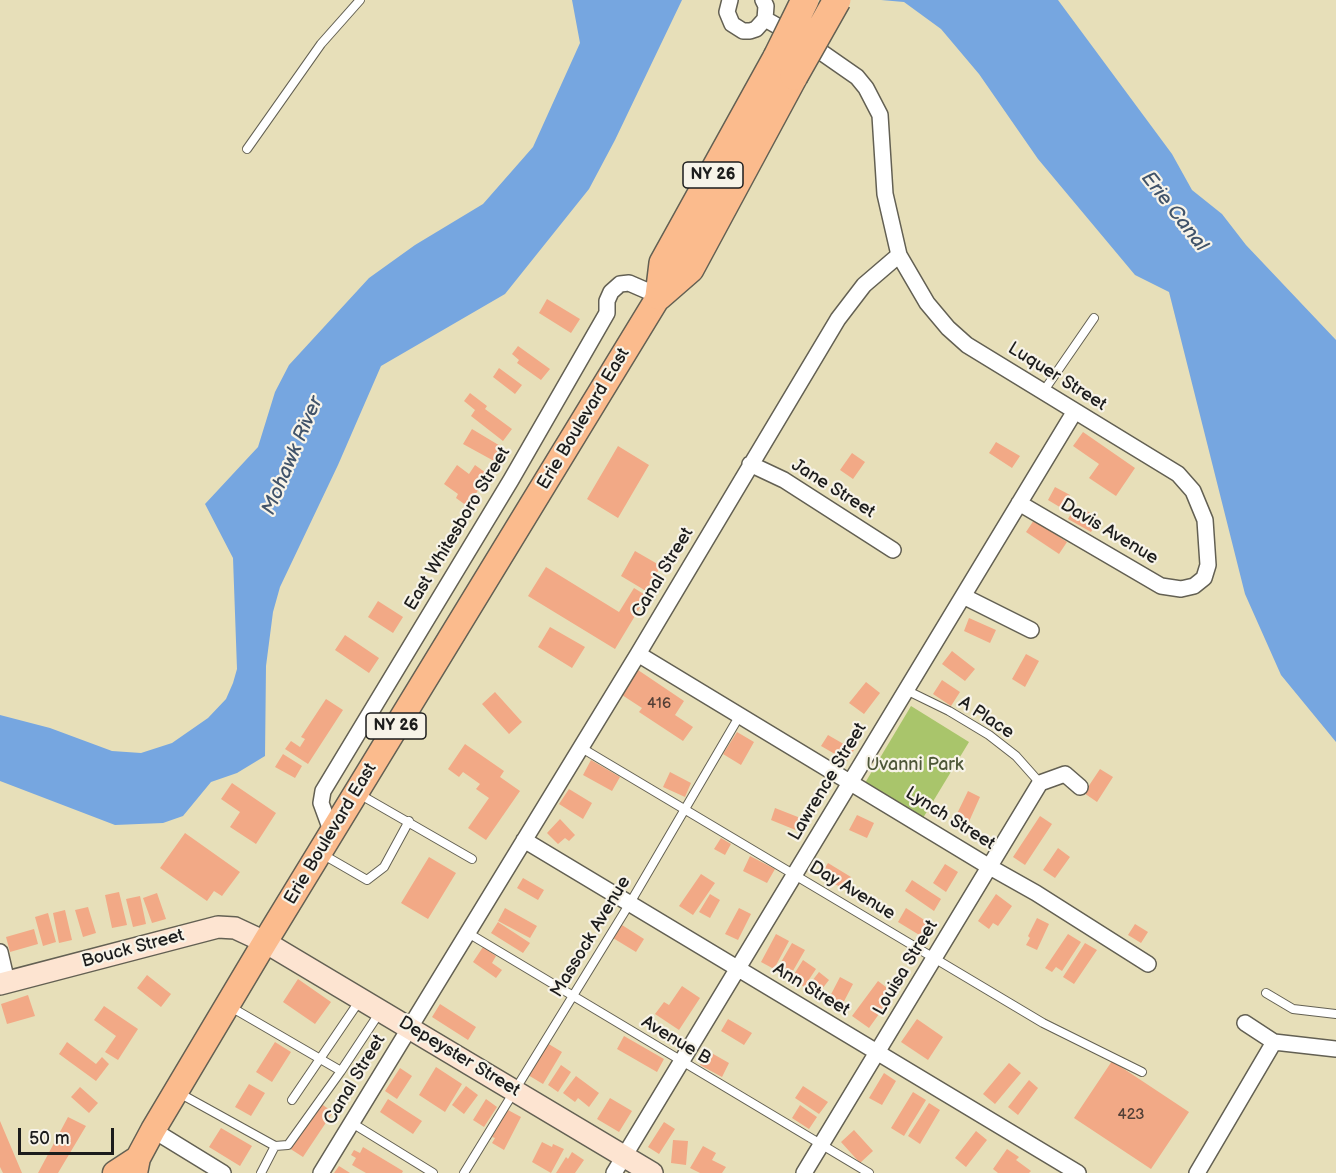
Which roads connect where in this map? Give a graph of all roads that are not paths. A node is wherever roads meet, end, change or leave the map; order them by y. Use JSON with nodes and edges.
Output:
{"nodes":[{"id":1,"x":360,"y":0,"type":"edge"},
{"id":2,"x":730,"y":0,"type":"edge"},
{"id":3,"x":763,"y":0,"type":"edge"},
{"id":4,"x":805,"y":0,"type":"edge"},
{"id":5,"x":837,"y":0,"type":"edge"},
{"id":6,"x":765,"y":19,"type":"junction"},
{"id":7,"x":785,"y":67,"type":"junction"},
{"id":8,"x":247,"y":149,"type":"dead end"},
{"id":9,"x":899,"y":255,"type":"junction"},
{"id":10,"x":659,"y":296,"type":"junction"},
{"id":11,"x":1094,"y":318,"type":"dead end"},
{"id":12,"x":1043,"y":392,"type":"junction"},
{"id":13,"x":1075,"y":411,"type":"junction"},
{"id":14,"x":750,"y":464,"type":"junction"},
{"id":15,"x":1019,"y":503,"type":"junction"},
{"id":16,"x":893,"y":550,"type":"dead end"},
{"id":17,"x":1181,"y":590,"type":"joint"},
{"id":18,"x":963,"y":596,"type":"junction"},
{"id":19,"x":1031,"y":630,"type":"dead end"},
{"id":20,"x":638,"y":654,"type":"junction"},
{"id":21,"x":906,"y":690,"type":"junction"},
{"id":22,"x":740,"y":715,"type":"junction"},
{"id":23,"x":580,"y":747,"type":"junction"},
{"id":24,"x":851,"y":782,"type":"junction"},
{"id":25,"x":1040,"y":783,"type":"junction"},
{"id":26,"x":1080,"y":786,"type":"dead end"},
{"id":27,"x":356,"y":792,"type":"junction"},
{"id":28,"x":684,"y":810,"type":"junction"},
{"id":29,"x":409,"y":822,"type":"junction"},
{"id":30,"x":524,"y":840,"type":"junction"},
{"id":31,"x":326,"y":843,"type":"junction"},
{"id":32,"x":472,"y":859,"type":"dead end"},
{"id":33,"x":988,"y":866,"type":"junction"},
{"id":34,"x":795,"y":875,"type":"junction"},
{"id":35,"x":630,"y":903,"type":"junction"},
{"id":36,"x":468,"y":933,"type":"junction"},
{"id":37,"x":265,"y":942,"type":"junction"},
{"id":38,"x":0,"y":952,"type":"edge"},
{"id":39,"x":934,"y":959,"type":"junction"},
{"id":40,"x":1148,"y":963,"type":"dead end"},
{"id":41,"x":739,"y":969,"type":"junction"},
{"id":42,"x":4,"y":983,"type":"edge"},
{"id":43,"x":1266,"y":993,"type":"dead end"},
{"id":44,"x":573,"y":996,"type":"junction"},
{"id":45,"x":361,"y":999,"type":"junction"},
{"id":46,"x":228,"y":1005,"type":"junction"},
{"id":47,"x":381,"y":1011,"type":"junction"},
{"id":48,"x":1336,"y":1014,"type":"edge"},
{"id":49,"x":1245,"y":1023,"type":"dead end"},
{"id":50,"x":409,"y":1028,"type":"junction"},
{"id":51,"x":1274,"y":1042,"type":"junction"},
{"id":52,"x":1336,"y":1049,"type":"edge"},
{"id":53,"x":878,"y":1053,"type":"junction"},
{"id":54,"x":321,"y":1060,"type":"junction"},
{"id":55,"x":682,"y":1062,"type":"junction"},
{"id":56,"x":341,"y":1071,"type":"junction"},
{"id":57,"x":1142,"y":1072,"type":"dead end"},
{"id":58,"x":515,"y":1090,"type":"junction"},
{"id":59,"x":176,"y":1091,"type":"junction"},
{"id":60,"x":292,"y":1100,"type":"dead end"},
{"id":61,"x":352,"y":1123,"type":"junction"},
{"id":62,"x":153,"y":1130,"type":"junction"},
{"id":63,"x":821,"y":1145,"type":"junction"},
{"id":64,"x":274,"y":1146,"type":"junction"},
{"id":65,"x":619,"y":1165,"type":"edge"},
{"id":66,"x":137,"y":1166,"type":"edge"},
{"id":67,"x":115,"y":1173,"type":"edge"},
{"id":68,"x":223,"y":1173,"type":"edge"},
{"id":69,"x":261,"y":1173,"type":"edge"},
{"id":70,"x":321,"y":1173,"type":"edge"},
{"id":71,"x":433,"y":1173,"type":"edge"},
{"id":72,"x":464,"y":1173,"type":"edge"},
{"id":73,"x":652,"y":1173,"type":"edge"},
{"id":74,"x":804,"y":1173,"type":"edge"},
{"id":75,"x":869,"y":1173,"type":"edge"},
{"id":76,"x":1078,"y":1173,"type":"edge"},
{"id":77,"x":1197,"y":1173,"type":"edge"}],
"edges":[{"from":1,"to":8,"type":"lane"},
{"from":2,"to":6,"type":"street"},
{"from":3,"to":6,"type":"street"},
{"from":4,"to":7,"type":"highway","name":"Erie Boulevard East","number":"NY 26","bridge":true},
{"from":5,"to":7,"type":"highway","name":"Erie Boulevard East","number":"NY 26","bridge":true},
{"from":6,"to":9,"type":"street"},
{"from":7,"to":10,"type":"highway","name":"Erie Boulevard East","number":"NY 26"},
{"from":9,"to":12,"type":"street","name":"Luquer Street"},
{"from":9,"to":14,"type":"street","name":"Canal Street"},
{"from":10,"to":27,"type":"main road","name":"Erie Boulevard East","number":"NY 26"},
{"from":10,"to":31,"type":"street","name":"East Whitesboro Street"},
{"from":11,"to":12,"type":"lane"},
{"from":12,"to":13,"type":"street","name":"Luquer Street"},
{"from":13,"to":15,"type":"street","name":"Lawrence Street"},
{"from":13,"to":17,"type":"street","name":"Luquer Street"},
{"from":14,"to":16,"type":"street","name":"Jane Street"},
{"from":14,"to":20,"type":"street","name":"Canal Street"},
{"from":15,"to":17,"type":"street","name":"Davis Avenue"},
{"from":15,"to":18,"type":"street","name":"Lawrence Street"},
{"from":18,"to":19,"type":"street"},
{"from":18,"to":21,"type":"street","name":"Lawrence Street"},
{"from":20,"to":22,"type":"street","name":"Lynch Street"},
{"from":20,"to":23,"type":"street","name":"Canal Street"},
{"from":21,"to":24,"type":"street","name":"Lawrence Street"},
{"from":21,"to":25,"type":"lane","name":"A Place"},
{"from":22,"to":24,"type":"street","name":"Lynch Street"},
{"from":22,"to":28,"type":"lane","name":"Massock Avenue"},
{"from":23,"to":28,"type":"lane","name":"Day Avenue"},
{"from":23,"to":30,"type":"street","name":"Canal Street"},
{"from":24,"to":33,"type":"street","name":"Lynch Street"},
{"from":24,"to":34,"type":"street","name":"Lawrence Street"},
{"from":25,"to":26,"type":"street"},
{"from":25,"to":33,"type":"street","name":"Louisa Street"},
{"from":27,"to":29,"type":"lane"},
{"from":27,"to":31,"type":"main road","name":"Erie Boulevard East","number":"NY 26"},
{"from":28,"to":34,"type":"lane","name":"Day Avenue"},
{"from":28,"to":35,"type":"lane","name":"Massock Avenue"},
{"from":29,"to":31,"type":"lane"},
{"from":29,"to":32,"type":"lane"},
{"from":30,"to":35,"type":"street","name":"Ann Street"},
{"from":30,"to":36,"type":"street","name":"Canal Street"},
{"from":31,"to":37,"type":"main road","name":"Erie Boulevard East","number":"NY 26"},
{"from":33,"to":39,"type":"street","name":"Louisa Street"},
{"from":33,"to":40,"type":"street","name":"Lynch Street"},
{"from":34,"to":39,"type":"lane","name":"Day Avenue"},
{"from":34,"to":41,"type":"street","name":"Lawrence Street"},
{"from":35,"to":41,"type":"street","name":"Ann Street"},
{"from":35,"to":44,"type":"lane","name":"Massock Avenue"},
{"from":36,"to":44,"type":"lane","name":"Avenue B"},
{"from":36,"to":50,"type":"street","name":"Canal Street"},
{"from":37,"to":42,"type":"street","name":"Bouck Street"},
{"from":37,"to":45,"type":"street","name":"Depeyster Street"},
{"from":37,"to":46,"type":"main road","name":"Erie Boulevard East","number":"NY 26"},
{"from":38,"to":42,"type":"street"},
{"from":39,"to":53,"type":"street","name":"Louisa Street"},
{"from":39,"to":57,"type":"lane","name":"Day Avenue"},
{"from":41,"to":53,"type":"street","name":"Ann Street"},
{"from":41,"to":55,"type":"street","name":"Lawrence Street"},
{"from":43,"to":48,"type":"lane"},
{"from":44,"to":55,"type":"lane","name":"Avenue B"},
{"from":44,"to":58,"type":"lane","name":"Massock Avenue"},
{"from":45,"to":47,"type":"street","name":"Depeyster Street"},
{"from":45,"to":54,"type":"lane"},
{"from":46,"to":54,"type":"lane"},
{"from":46,"to":59,"type":"main road","name":"Erie Boulevard East","number":"NY 26"},
{"from":47,"to":50,"type":"street","name":"Depeyster Street"},
{"from":47,"to":56,"type":"lane"},
{"from":49,"to":51,"type":"street"},
{"from":50,"to":58,"type":"street","name":"Depeyster Street"},
{"from":50,"to":61,"type":"street","name":"Canal Street"},
{"from":51,"to":52,"type":"street"},
{"from":51,"to":77,"type":"street"},
{"from":53,"to":63,"type":"street","name":"Louisa Street"},
{"from":53,"to":76,"type":"street","name":"Ann Street"},
{"from":54,"to":56,"type":"lane"},
{"from":54,"to":60,"type":"lane"},
{"from":55,"to":63,"type":"lane","name":"Avenue B"},
{"from":55,"to":65,"type":"street","name":"Lawrence Street"},
{"from":56,"to":64,"type":"lane"},
{"from":58,"to":65,"type":"street","name":"Depeyster Street"},
{"from":58,"to":72,"type":"lane","name":"Massock Avenue"},
{"from":59,"to":62,"type":"main road","name":"Erie Boulevard East","number":"NY 26"},
{"from":59,"to":64,"type":"lane"},
{"from":61,"to":70,"type":"street","name":"Canal Street"},
{"from":61,"to":71,"type":"lane"},
{"from":62,"to":66,"type":"main road","name":"Erie Boulevard East","number":"NY 26"},
{"from":62,"to":68,"type":"street"},
{"from":63,"to":74,"type":"street","name":"Louisa Street"},
{"from":63,"to":75,"type":"lane","name":"Avenue B"},
{"from":64,"to":69,"type":"lane"},
{"from":65,"to":73,"type":"street","name":"Depeyster Street"},
{"from":66,"to":67,"type":"main road","name":"Erie Boulevard East","number":"NY 26"}]}
